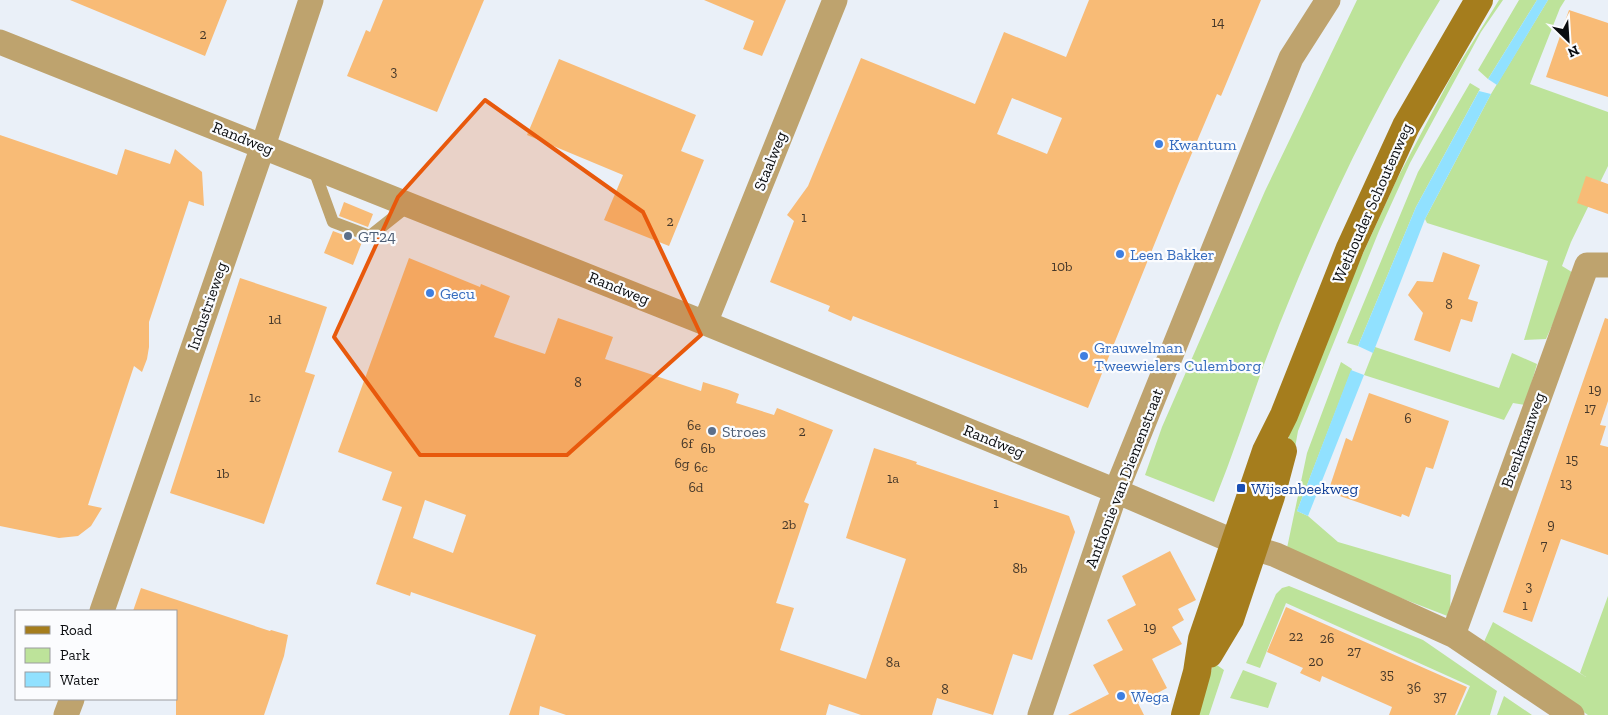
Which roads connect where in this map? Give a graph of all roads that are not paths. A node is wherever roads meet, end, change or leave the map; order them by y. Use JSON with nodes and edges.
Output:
{"nodes":[{"id":1,"x":311,"y":0,"type":"edge"},
{"id":2,"x":835,"y":0,"type":"edge"},
{"id":3,"x":1328,"y":0,"type":"edge"},
{"id":4,"x":1479,"y":0,"type":"edge"},
{"id":5,"x":0,"y":42,"type":"edge"},
{"id":6,"x":263,"y":146,"type":"junction"},
{"id":7,"x":313,"y":166,"type":"junction"},
{"id":8,"x":409,"y":205,"type":"junction"},
{"id":9,"x":1608,"y":265,"type":"edge"},
{"id":10,"x":705,"y":323,"type":"junction"},
{"id":11,"x":1116,"y":491,"type":"junction"},
{"id":12,"x":1244,"y":545,"type":"junction"},
{"id":13,"x":102,"y":610,"type":"edge"},
{"id":14,"x":1453,"y":635,"type":"junction"},
{"id":15,"x":72,"y":700,"type":"edge"},
{"id":16,"x":66,"y":715,"type":"edge"},
{"id":17,"x":1040,"y":715,"type":"edge"},
{"id":18,"x":1185,"y":715,"type":"edge"},
{"id":19,"x":1572,"y":715,"type":"edge"}],
"edges":[{"from":1,"to":6,"type":"street","name":"Industrieweg"},
{"from":2,"to":10,"type":"street","name":"Staalweg"},
{"from":3,"to":11,"type":"street","name":"Anthonie van Diemenstraat"},
{"from":4,"to":12,"type":"street","name":"Wethouder Schoutenweg"},
{"from":5,"to":6,"type":"street","name":"Randweg"},
{"from":6,"to":7,"type":"street","name":"Randweg"},
{"from":6,"to":13,"type":"street","name":"Industrieweg"},
{"from":7,"to":8,"type":"street","name":"Randweg"},
{"from":7,"to":8,"type":"lane"},
{"from":8,"to":10,"type":"street","name":"Randweg"},
{"from":9,"to":14,"type":"street","name":"Brenkmanweg"},
{"from":10,"to":11,"type":"street","name":"Randweg"},
{"from":11,"to":12,"type":"street","name":"Randweg"},
{"from":11,"to":17,"type":"street","name":"Anthonie van Diemenstraat"},
{"from":12,"to":14,"type":"street"},
{"from":12,"to":18,"type":"street","name":"Wethouder Schoutenweg"},
{"from":14,"to":19,"type":"street"},
{"from":15,"to":16,"type":"street"}]}
